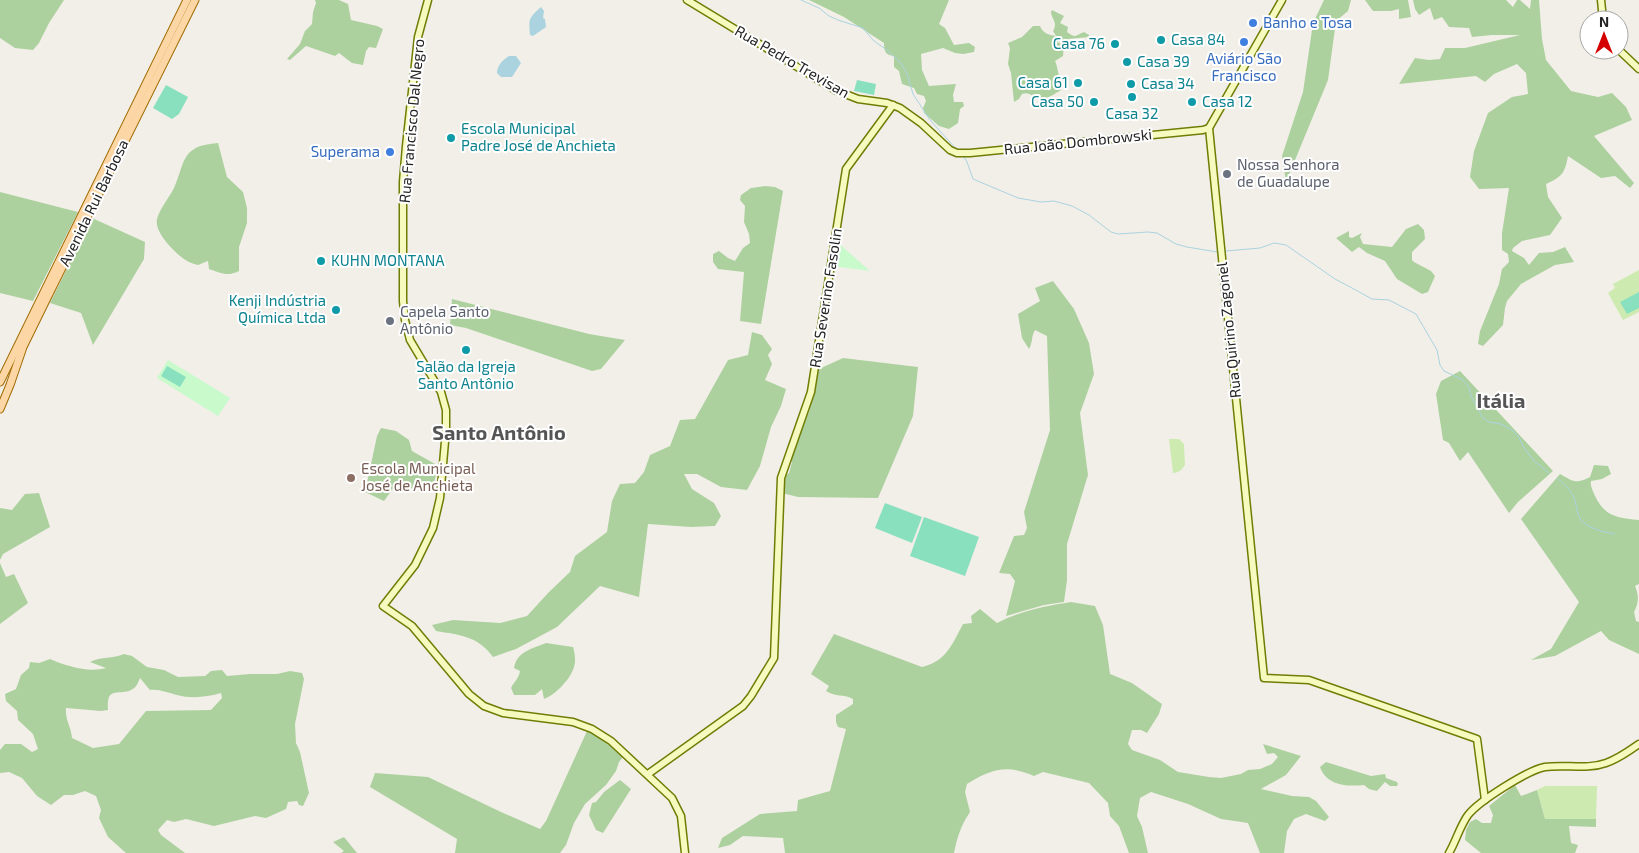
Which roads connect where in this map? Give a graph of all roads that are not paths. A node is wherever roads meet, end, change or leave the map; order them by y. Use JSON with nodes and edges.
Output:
{"nodes":[{"id":1,"x":187,"y":0,"type":"edge"},
{"id":2,"x":195,"y":0,"type":"edge"},
{"id":3,"x":428,"y":0,"type":"edge"},
{"id":4,"x":687,"y":0,"type":"edge"},
{"id":5,"x":1282,"y":0,"type":"edge"},
{"id":6,"x":1629,"y":59,"type":"edge"},
{"id":7,"x":1639,"y":68,"type":"edge"},
{"id":8,"x":893,"y":105,"type":"junction"},
{"id":9,"x":1209,"y":128,"type":"junction"},
{"id":10,"x":947,"y":149,"type":"joint"},
{"id":11,"x":0,"y":382,"type":"edge"},
{"id":12,"x":0,"y":409,"type":"edge"},
{"id":13,"x":1639,"y":744,"type":"edge"},
{"id":14,"x":648,"y":774,"type":"junction"},
{"id":15,"x":1485,"y":800,"type":"junction"},
{"id":16,"x":686,"y":853,"type":"edge"},
{"id":17,"x":1449,"y":853,"type":"edge"}],
"edges":[{"from":1,"to":11,"type":"main road","name":"Avenida Rui Barbosa"},
{"from":2,"to":12,"type":"main road","name":"Avenida Rui Barbosa"},
{"from":3,"to":14,"type":"street","name":"Rua Francisco Dal Negro"},
{"from":4,"to":8,"type":"street","name":"Rua Pedro Trevisan"},
{"from":5,"to":9,"type":"street"},
{"from":6,"to":7,"type":"street"},
{"from":8,"to":10,"type":"street","name":"Rua Pedro Trevisan"},
{"from":8,"to":14,"type":"street","name":"Rua Severino Fasolin"},
{"from":9,"to":10,"type":"street","name":"Rua João Dombrowski"},
{"from":9,"to":15,"type":"street","name":"Rua Quirino Zagonel"},
{"from":13,"to":15,"type":"street"},
{"from":14,"to":16,"type":"street"},
{"from":15,"to":17,"type":"street"}]}
